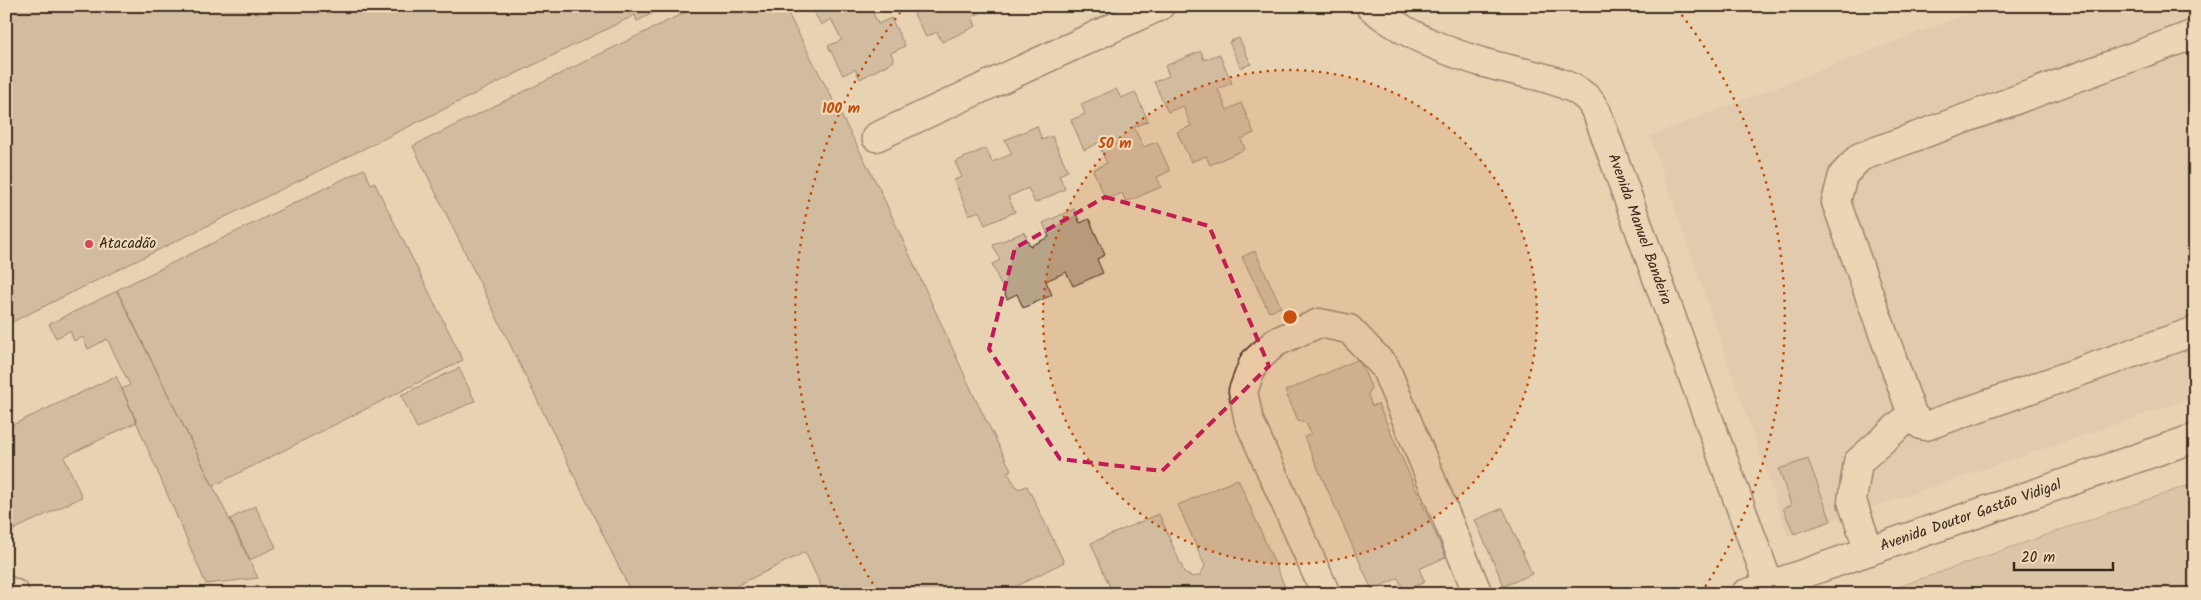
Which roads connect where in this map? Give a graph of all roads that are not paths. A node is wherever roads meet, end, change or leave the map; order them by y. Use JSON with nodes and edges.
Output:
{"nodes":[{"id":1,"x":1160,"y":6,"type":"edge"},
{"id":2,"x":1370,"y":6,"type":"edge"},
{"id":3,"x":2195,"y":34,"type":"edge"},
{"id":4,"x":876,"y":137,"type":"dead end"},
{"id":5,"x":2195,"y":331,"type":"edge"},
{"id":6,"x":1912,"y":414,"type":"junction"},
{"id":7,"x":2195,"y":438,"type":"edge"},
{"id":8,"x":2195,"y":448,"type":"edge"},
{"id":9,"x":1869,"y":551,"type":"junction"},
{"id":10,"x":6,"y":590,"type":"edge"},
{"id":11,"x":1764,"y":591,"type":"edge"},
{"id":12,"x":15,"y":594,"type":"edge"},
{"id":13,"x":1326,"y":594,"type":"edge"},
{"id":14,"x":1478,"y":594,"type":"edge"}],
"edges":[{"from":1,"to":4,"type":"main road"},
{"from":2,"to":11,"type":"main road","name":"Avenida Manuel Bandeira"},
{"from":3,"to":6,"type":"main road"},
{"from":5,"to":6,"type":"main road"},
{"from":6,"to":9,"type":"main road"},
{"from":7,"to":9,"type":"main road","name":"Avenida Doutor Gastão Vidigal"},
{"from":8,"to":11,"type":"main road"},
{"from":9,"to":11,"type":"main road","name":"Avenida Doutor Gastão Vidigal"},
{"from":10,"to":12,"type":"main road"},
{"from":13,"to":14,"type":"main road"}]}
